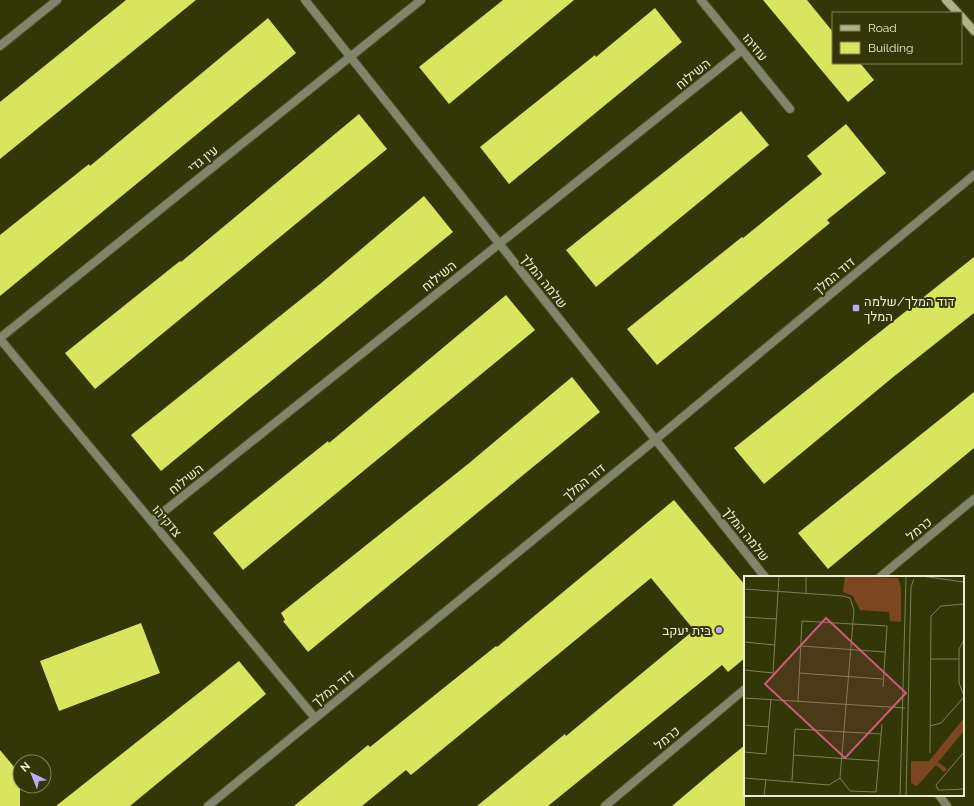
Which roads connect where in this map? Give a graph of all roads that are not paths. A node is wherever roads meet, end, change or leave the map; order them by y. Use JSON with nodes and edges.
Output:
{"nodes":[{"id":1,"x":57,"y":0,"type":"edge"},
{"id":2,"x":305,"y":0,"type":"edge"},
{"id":3,"x":421,"y":0,"type":"edge"},
{"id":4,"x":701,"y":0,"type":"edge"},
{"id":5,"x":946,"y":0,"type":"edge"},
{"id":6,"x":957,"y":12,"type":"edge"},
{"id":7,"x":962,"y":17,"type":"edge"},
{"id":8,"x":974,"y":31,"type":"edge"},
{"id":9,"x":0,"y":46,"type":"edge"},
{"id":10,"x":742,"y":50,"type":"junction"},
{"id":11,"x":350,"y":57,"type":"junction"},
{"id":12,"x":790,"y":109,"type":"dead end"},
{"id":13,"x":974,"y":175,"type":"edge"},
{"id":14,"x":499,"y":244,"type":"junction"},
{"id":15,"x":0,"y":339,"type":"edge"},
{"id":16,"x":655,"y":440,"type":"junction"},
{"id":17,"x":974,"y":499,"type":"edge"},
{"id":18,"x":152,"y":521,"type":"junction"},
{"id":19,"x":764,"y":576,"type":"edge"},
{"id":20,"x":881,"y":576,"type":"edge"},
{"id":21,"x":744,"y":690,"type":"edge"},
{"id":22,"x":315,"y":718,"type":"junction"},
{"id":23,"x":940,"y":796,"type":"edge"},
{"id":24,"x":208,"y":806,"type":"edge"},
{"id":25,"x":605,"y":806,"type":"edge"},
{"id":26,"x":947,"y":806,"type":"edge"}],
"edges":[{"from":1,"to":9,"type":"street"},
{"from":2,"to":11,"type":"street","name":"שלמה המלך"},
{"from":3,"to":11,"type":"street","name":"עין גדי"},
{"from":4,"to":10,"type":"street","name":"עוזיהו"},
{"from":5,"to":6,"type":"main road"},
{"from":7,"to":8,"type":"main road"},
{"from":10,"to":12,"type":"street","name":"עוזיהו"},
{"from":10,"to":14,"type":"street","name":"השילוח"},
{"from":11,"to":14,"type":"street","name":"שלמה המלך"},
{"from":11,"to":15,"type":"street","name":"עין גדי"},
{"from":13,"to":16,"type":"street","name":"דוד המלך"},
{"from":14,"to":16,"type":"street","name":"שלמה המלך"},
{"from":14,"to":18,"type":"street","name":"השילוח"},
{"from":15,"to":18,"type":"street","name":"צדקיהו"},
{"from":16,"to":19,"type":"street","name":"שלמה המלך"},
{"from":16,"to":22,"type":"street","name":"דוד המלך"},
{"from":17,"to":20,"type":"street","name":"כרמל"},
{"from":18,"to":22,"type":"street","name":"צדקיהו"},
{"from":21,"to":25,"type":"street","name":"כרמל"},
{"from":22,"to":24,"type":"street","name":"דוד המלך"},
{"from":23,"to":26,"type":"street"}]}
